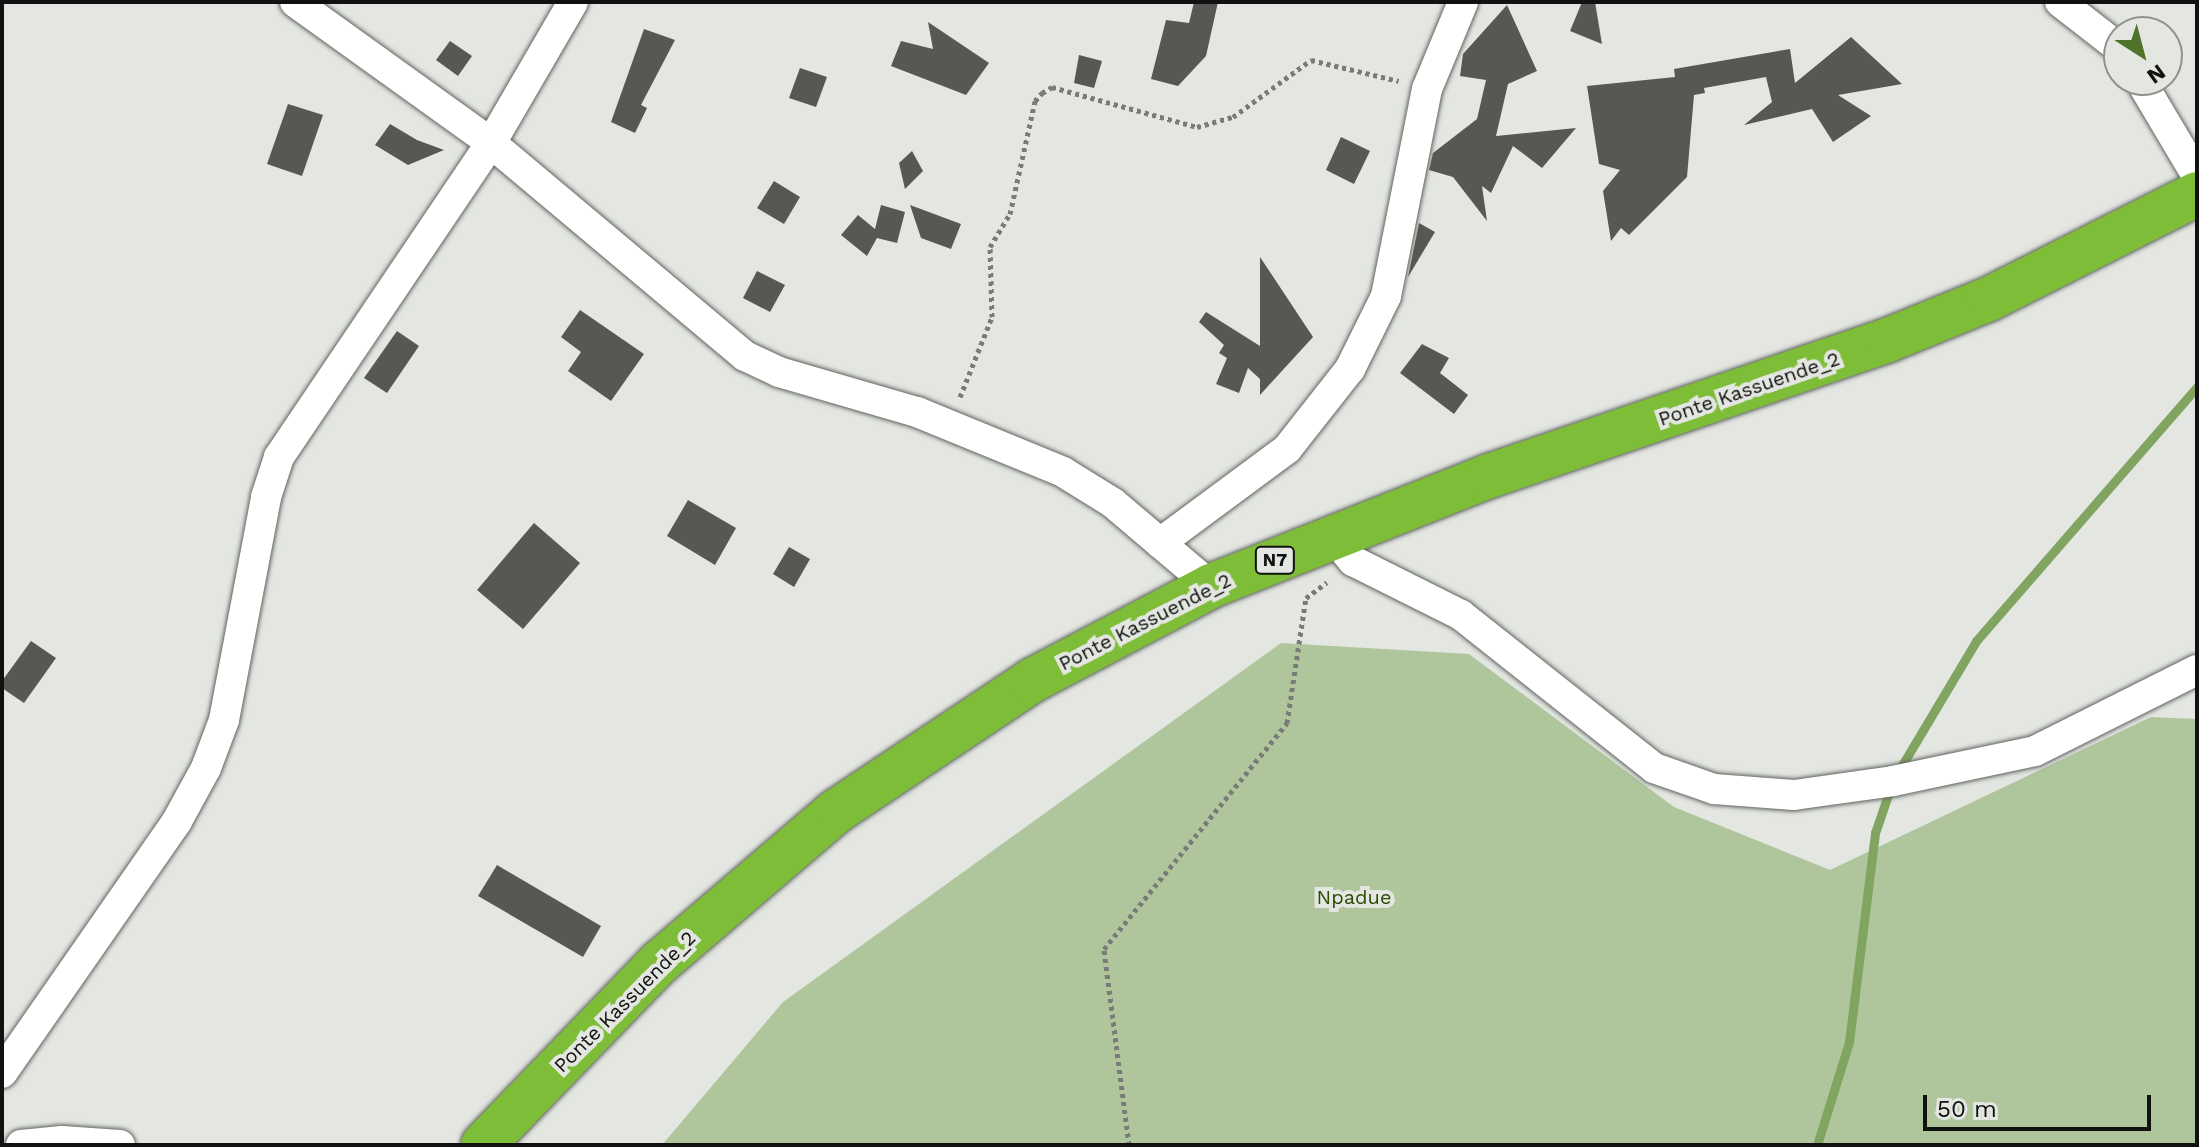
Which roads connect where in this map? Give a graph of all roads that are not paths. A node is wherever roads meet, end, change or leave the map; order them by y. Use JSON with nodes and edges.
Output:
{"nodes":[{"id":1,"x":295,"y":2,"type":"edge"},
{"id":2,"x":573,"y":2,"type":"edge"},
{"id":3,"x":1463,"y":2,"type":"edge"},
{"id":4,"x":2060,"y":2,"type":"edge"},
{"id":5,"x":2103,"y":36,"type":"edge"},
{"id":6,"x":2150,"y":96,"type":"edge"},
{"id":7,"x":491,"y":143,"type":"junction"},
{"id":8,"x":2197,"y":176,"type":"edge"},
{"id":9,"x":2197,"y":194,"type":"edge"},
{"id":10,"x":1160,"y":543,"type":"junction"},
{"id":11,"x":1342,"y":549,"type":"junction"},
{"id":12,"x":1211,"y":586,"type":"junction"},
{"id":13,"x":2192,"y":677,"type":"edge"},
{"id":14,"x":2,"y":1073,"type":"edge"},
{"id":15,"x":21,"y":1145,"type":"edge"},
{"id":16,"x":120,"y":1145,"type":"edge"},
{"id":17,"x":483,"y":1145,"type":"edge"}],
"edges":[{"from":1,"to":7,"type":"street"},
{"from":2,"to":7,"type":"street"},
{"from":3,"to":10,"type":"street"},
{"from":4,"to":5,"type":"street"},
{"from":6,"to":8,"type":"street"},
{"from":7,"to":10,"type":"street"},
{"from":7,"to":14,"type":"street"},
{"from":9,"to":11,"type":"highway","name":"Ponte Kassuende_2","number":"N7"},
{"from":10,"to":12,"type":"street"},
{"from":11,"to":12,"type":"highway","name":"Ponte Kassuende_2","number":"N7"},
{"from":11,"to":13,"type":"street"},
{"from":12,"to":17,"type":"highway","name":"Ponte Kassuende_2","number":"N7"},
{"from":15,"to":16,"type":"street"}]}
